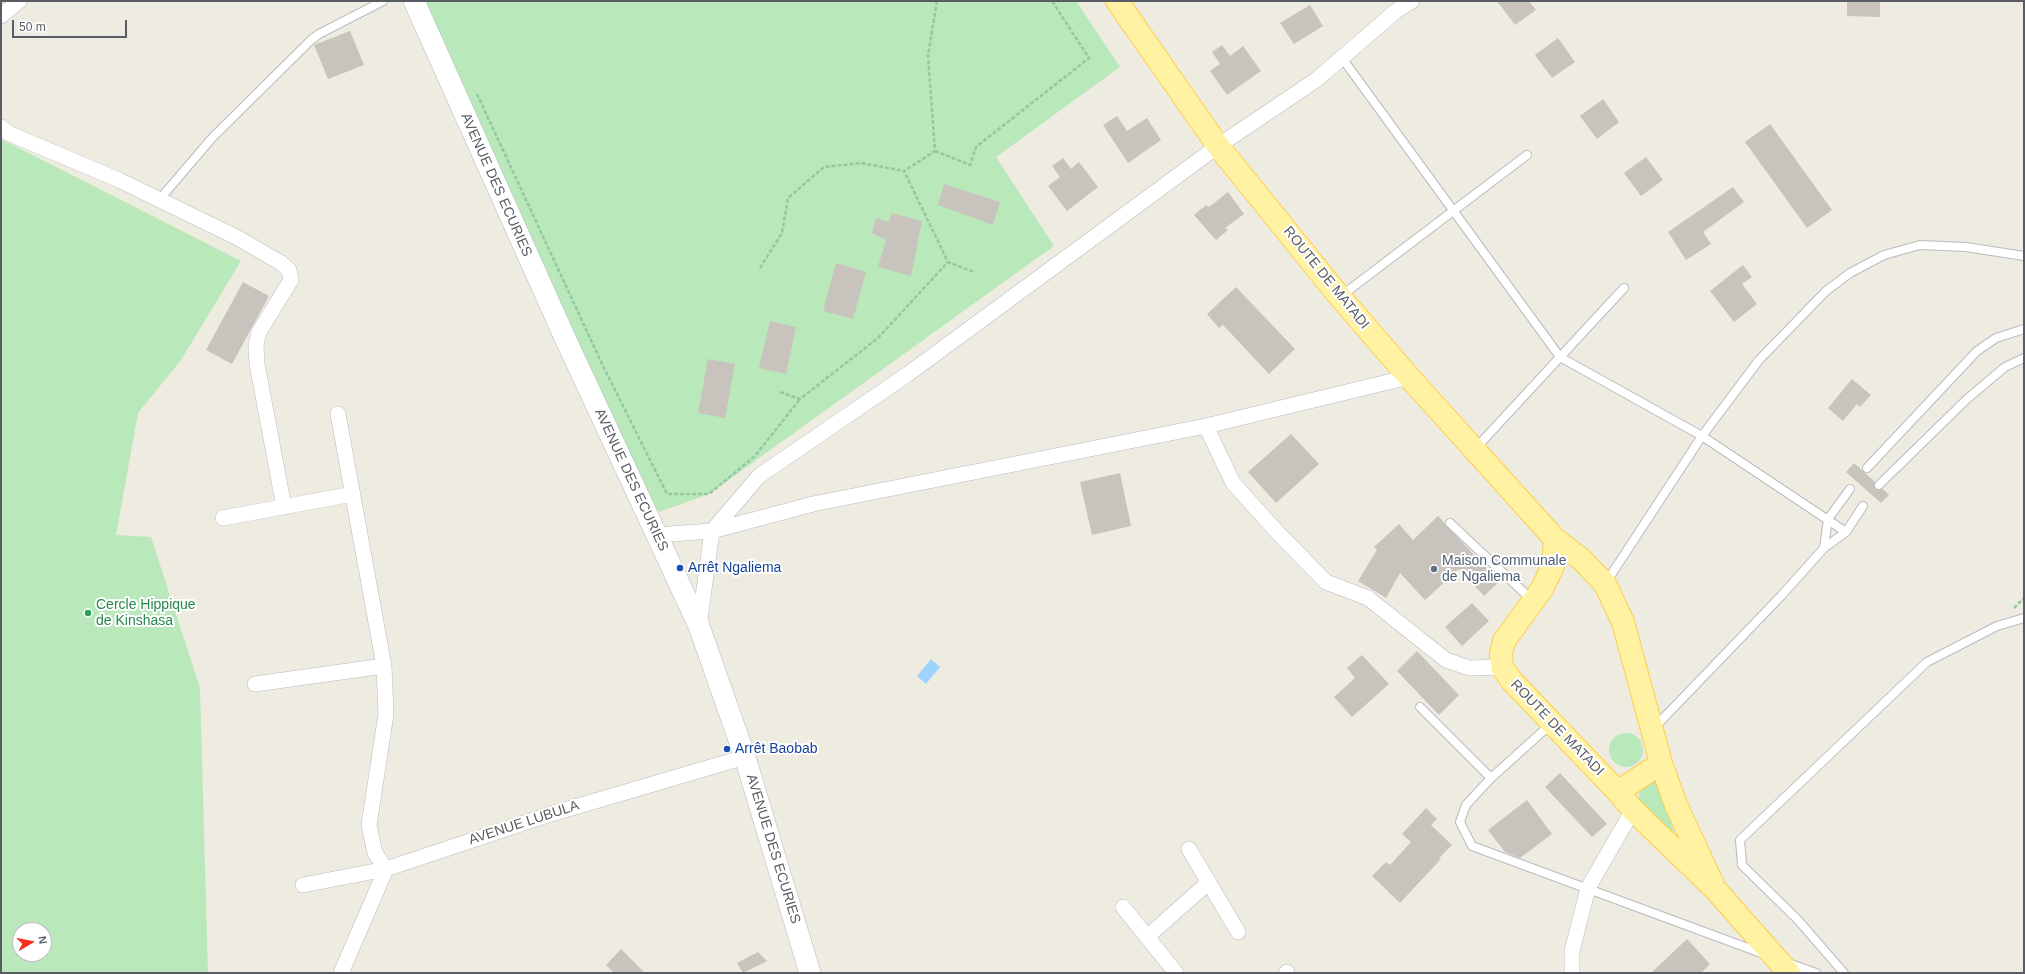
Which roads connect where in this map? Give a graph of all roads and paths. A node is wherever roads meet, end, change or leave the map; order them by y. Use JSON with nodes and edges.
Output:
{"nodes":[{"id":1,"x":19,"y":1,"type":"edge"},
{"id":2,"x":383,"y":1,"type":"edge"},
{"id":3,"x":414,"y":1,"type":"edge"},
{"id":4,"x":937,"y":1,"type":"edge"},
{"id":5,"x":1052,"y":1,"type":"edge"},
{"id":6,"x":1117,"y":1,"type":"edge"},
{"id":7,"x":1412,"y":1,"type":"edge"},
{"id":8,"x":1,"y":16,"type":"edge"},
{"id":9,"x":1342,"y":58,"type":"junction"},
{"id":10,"x":477,"y":93,"type":"dead end"},
{"id":11,"x":1,"y":127,"type":"edge"},
{"id":12,"x":1218,"y":146,"type":"junction"},
{"id":13,"x":935,"y":152,"type":"junction"},
{"id":14,"x":1527,"y":155,"type":"dead end"},
{"id":15,"x":904,"y":171,"type":"junction"},
{"id":16,"x":159,"y":200,"type":"junction"},
{"id":17,"x":1453,"y":211,"type":"junction"},
{"id":18,"x":2024,"y":256,"type":"edge"},
{"id":19,"x":948,"y":262,"type":"junction"},
{"id":20,"x":760,"y":268,"type":"dead end"},
{"id":21,"x":974,"y":272,"type":"dead end"},
{"id":22,"x":1624,"y":288,"type":"dead end"},
{"id":23,"x":1340,"y":297,"type":"junction"},
{"id":24,"x":2024,"y":329,"type":"edge"},
{"id":25,"x":1560,"y":357,"type":"junction"},
{"id":26,"x":2024,"y":358,"type":"edge"},
{"id":27,"x":1409,"y":377,"type":"junction"},
{"id":28,"x":780,"y":392,"type":"dead end"},
{"id":29,"x":800,"y":399,"type":"junction"},
{"id":30,"x":338,"y":414,"type":"dead end"},
{"id":31,"x":1206,"y":426,"type":"junction"},
{"id":32,"x":1702,"y":436,"type":"junction"},
{"id":33,"x":1475,"y":450,"type":"junction"},
{"id":34,"x":1867,"y":468,"type":"dead end"},
{"id":35,"x":1879,"y":485,"type":"dead end"},
{"id":36,"x":1850,"y":489,"type":"dead end"},
{"id":37,"x":353,"y":494,"type":"junction"},
{"id":38,"x":1862,"y":506,"type":"dead end"},
{"id":39,"x":284,"y":507,"type":"junction"},
{"id":40,"x":223,"y":518,"type":"dead end"},
{"id":41,"x":1828,"y":520,"type":"junction"},
{"id":42,"x":1450,"y":523,"type":"dead end"},
{"id":43,"x":712,"y":532,"type":"junction"},
{"id":44,"x":1846,"y":532,"type":"junction"},
{"id":45,"x":657,"y":536,"type":"junction"},
{"id":46,"x":1554,"y":539,"type":"junction"},
{"id":47,"x":1824,"y":548,"type":"junction"},
{"id":48,"x":1605,"y":584,"type":"junction"},
{"id":49,"x":1533,"y":601,"type":"junction"},
{"id":50,"x":2024,"y":618,"type":"edge"},
{"id":51,"x":699,"y":626,"type":"junction"},
{"id":52,"x":384,"y":666,"type":"junction"},
{"id":53,"x":1502,"y":667,"type":"junction"},
{"id":54,"x":255,"y":684,"type":"dead end"},
{"id":55,"x":1420,"y":707,"type":"dead end"},
{"id":56,"x":1551,"y":724,"type":"junction"},
{"id":57,"x":1653,"y":729,"type":"junction"},
{"id":58,"x":745,"y":757,"type":"junction"},
{"id":59,"x":1661,"y":763,"type":"junction"},
{"id":60,"x":1491,"y":778,"type":"junction"},
{"id":61,"x":1618,"y":792,"type":"junction"},
{"id":62,"x":1633,"y":810,"type":"junction"},
{"id":63,"x":1189,"y":849,"type":"dead end"},
{"id":64,"x":386,"y":869,"type":"junction"},
{"id":65,"x":1208,"y":883,"type":"junction"},
{"id":66,"x":303,"y":885,"type":"dead end"},
{"id":67,"x":1715,"y":889,"type":"junction"},
{"id":68,"x":1123,"y":908,"type":"dead end"},
{"id":69,"x":1238,"y":932,"type":"dead end"},
{"id":70,"x":1147,"y":937,"type":"junction"},
{"id":71,"x":341,"y":973,"type":"edge"},
{"id":72,"x":810,"y":973,"type":"edge"},
{"id":73,"x":1176,"y":973,"type":"edge"},
{"id":74,"x":1572,"y":973,"type":"edge"},
{"id":75,"x":1789,"y":973,"type":"edge"},
{"id":76,"x":1816,"y":973,"type":"edge"},
{"id":77,"x":1844,"y":973,"type":"edge"}],
"edges":[{"from":1,"to":8,"type":"street"},
{"from":2,"to":16,"type":"lane"},
{"from":3,"to":45,"type":"street","name":"AVENUE DES ECURIES"},
{"from":4,"to":13,"type":"path"},
{"from":5,"to":13,"type":"path"},
{"from":6,"to":12,"type":"main road","name":"ROUTE DE MATADI"},
{"from":7,"to":9,"type":"street"},
{"from":9,"to":12,"type":"street"},
{"from":9,"to":17,"type":"lane"},
{"from":10,"to":29,"type":"path"},
{"from":11,"to":16,"type":"street"},
{"from":12,"to":23,"type":"main road","name":"ROUTE DE MATADI"},
{"from":12,"to":43,"type":"street"},
{"from":13,"to":15,"type":"path"},
{"from":14,"to":17,"type":"lane"},
{"from":15,"to":19,"type":"path"},
{"from":15,"to":20,"type":"path"},
{"from":16,"to":39,"type":"street"},
{"from":17,"to":23,"type":"lane"},
{"from":17,"to":25,"type":"lane"},
{"from":18,"to":32,"type":"lane"},
{"from":19,"to":21,"type":"path"},
{"from":19,"to":29,"type":"path"},
{"from":22,"to":25,"type":"lane"},
{"from":23,"to":27,"type":"main road","name":"ROUTE DE MATADI"},
{"from":24,"to":34,"type":"lane"},
{"from":25,"to":32,"type":"lane"},
{"from":25,"to":33,"type":"lane"},
{"from":26,"to":35,"type":"lane"},
{"from":27,"to":31,"type":"street"},
{"from":27,"to":33,"type":"main road","name":"ROUTE DE MATADI"},
{"from":28,"to":29,"type":"path"},
{"from":30,"to":37,"type":"street"},
{"from":31,"to":43,"type":"street"},
{"from":31,"to":53,"type":"street"},
{"from":32,"to":41,"type":"lane"},
{"from":32,"to":48,"type":"lane"},
{"from":33,"to":46,"type":"main road","name":"ROUTE DE MATADI"},
{"from":36,"to":41,"type":"lane"},
{"from":37,"to":39,"type":"street"},
{"from":37,"to":52,"type":"street"},
{"from":38,"to":44,"type":"lane"},
{"from":39,"to":40,"type":"street"},
{"from":41,"to":44,"type":"lane"},
{"from":41,"to":47,"type":"lane"},
{"from":42,"to":49,"type":"lane"},
{"from":43,"to":45,"type":"street"},
{"from":43,"to":51,"type":"street"},
{"from":44,"to":47,"type":"lane"},
{"from":45,"to":51,"type":"street","name":"AVENUE DES ECURIES"},
{"from":46,"to":48,"type":"main road","name":"ROUTE DE MATADI"},
{"from":46,"to":49,"type":"main road","name":"ROUTE DE MATADI"},
{"from":47,"to":57,"type":"lane"},
{"from":48,"to":57,"type":"main road","name":"ROUTE DE MATADI"},
{"from":49,"to":53,"type":"main road","name":"ROUTE DE MATADI"},
{"from":50,"to":77,"type":"lane"},
{"from":51,"to":58,"type":"street","name":"AVENUE DES ECURIES"},
{"from":52,"to":54,"type":"street"},
{"from":52,"to":64,"type":"street"},
{"from":53,"to":56,"type":"main road","name":"ROUTE DE MATADI"},
{"from":55,"to":60,"type":"lane"},
{"from":56,"to":60,"type":"lane"},
{"from":56,"to":61,"type":"main road","name":"ROUTE DE MATADI"},
{"from":57,"to":59,"type":"main road","name":"ROUTE DE MATADI"},
{"from":58,"to":64,"type":"street","name":"AVENUE LUBULA"},
{"from":58,"to":72,"type":"street","name":"AVENUE DES ECURIES"},
{"from":59,"to":61,"type":"main road"},
{"from":59,"to":67,"type":"main road","name":"ROUTE DE MATADI"},
{"from":60,"to":76,"type":"lane"},
{"from":61,"to":62,"type":"main road","name":"ROUTE DE MATADI"},
{"from":62,"to":67,"type":"main road","name":"ROUTE DE MATADI"},
{"from":62,"to":74,"type":"street"},
{"from":63,"to":65,"type":"street"},
{"from":64,"to":66,"type":"street","name":"AVENUE LUBULA"},
{"from":64,"to":71,"type":"street"},
{"from":65,"to":69,"type":"street"},
{"from":65,"to":70,"type":"street"},
{"from":67,"to":75,"type":"main road","name":"ROUTE DE MATADI"},
{"from":68,"to":70,"type":"street"},
{"from":70,"to":73,"type":"street"}]}
